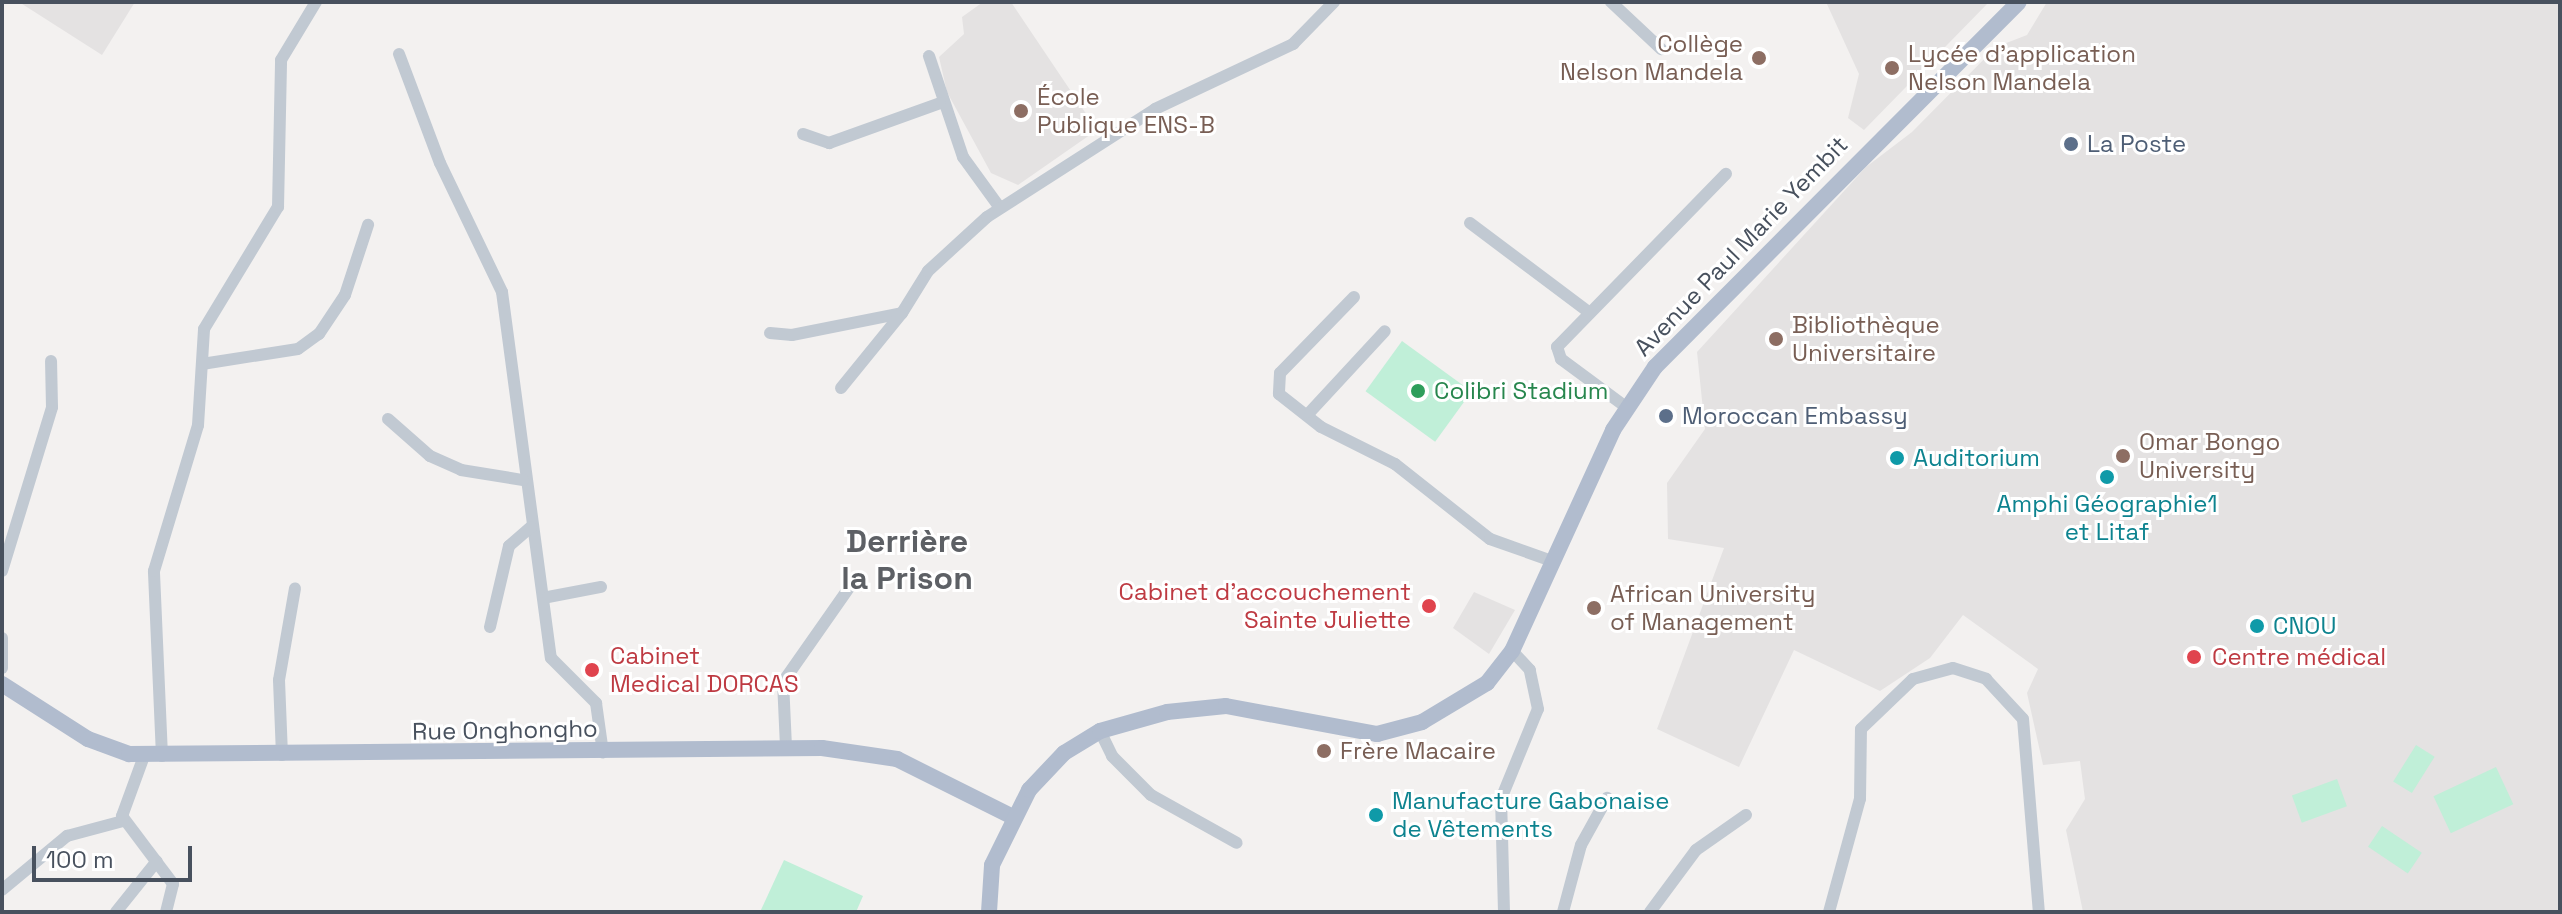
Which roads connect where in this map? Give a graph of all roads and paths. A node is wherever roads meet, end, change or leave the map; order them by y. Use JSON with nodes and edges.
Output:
{"nodes":[{"id":1,"x":316,"y":2,"type":"edge"},
{"id":2,"x":1334,"y":2,"type":"edge"},
{"id":3,"x":1611,"y":2,"type":"edge"},
{"id":4,"x":2019,"y":2,"type":"edge"},
{"id":5,"x":1661,"y":49,"type":"dead end"},
{"id":6,"x":399,"y":54,"type":"dead end"},
{"id":7,"x":929,"y":56,"type":"dead end"},
{"id":8,"x":940,"y":103,"type":"junction"},
{"id":9,"x":803,"y":134,"type":"dead end"},
{"id":10,"x":1726,"y":174,"type":"dead end"},
{"id":11,"x":1000,"y":208,"type":"junction"},
{"id":12,"x":1470,"y":223,"type":"dead end"},
{"id":13,"x":368,"y":225,"type":"dead end"},
{"id":14,"x":1354,"y":297,"type":"dead end"},
{"id":15,"x":1586,"y":310,"type":"junction"},
{"id":16,"x":902,"y":313,"type":"junction"},
{"id":17,"x":1385,"y":331,"type":"dead end"},
{"id":18,"x":770,"y":333,"type":"dead end"},
{"id":19,"x":51,"y":361,"type":"dead end"},
{"id":20,"x":202,"y":364,"type":"junction"},
{"id":21,"x":841,"y":388,"type":"dead end"},
{"id":22,"x":1626,"y":407,"type":"junction"},
{"id":23,"x":1310,"y":412,"type":"junction"},
{"id":24,"x":388,"y":419,"type":"dead end"},
{"id":25,"x":523,"y":480,"type":"junction"},
{"id":26,"x":531,"y":527,"type":"junction"},
{"id":27,"x":1552,"y":561,"type":"junction"},
{"id":28,"x":2,"y":571,"type":"edge"},
{"id":29,"x":851,"y":585,"type":"dead end"},
{"id":30,"x":601,"y":587,"type":"dead end"},
{"id":31,"x":295,"y":588,"type":"dead end"},
{"id":32,"x":548,"y":597,"type":"junction"},
{"id":33,"x":490,"y":627,"type":"dead end"},
{"id":34,"x":2,"y":638,"type":"edge"},
{"id":35,"x":1512,"y":651,"type":"junction"},
{"id":36,"x":2,"y":668,"type":"edge"},
{"id":37,"x":2,"y":684,"type":"edge"},
{"id":38,"x":1100,"y":731,"type":"junction"},
{"id":39,"x":786,"y":747,"type":"junction"},
{"id":40,"x":603,"y":753,"type":"junction"},
{"id":41,"x":282,"y":755,"type":"junction"},
{"id":42,"x":144,"y":756,"type":"junction"},
{"id":43,"x":162,"y":756,"type":"junction"},
{"id":44,"x":1607,"y":798,"type":"dead end"},
{"id":45,"x":1746,"y":815,"type":"dead end"},
{"id":46,"x":1013,"y":817,"type":"junction"},
{"id":47,"x":123,"y":821,"type":"junction"},
{"id":48,"x":1237,"y":843,"type":"dead end"},
{"id":49,"x":157,"y":861,"type":"junction"},
{"id":50,"x":2,"y":890,"type":"edge"},
{"id":51,"x":116,"y":912,"type":"edge"},
{"id":52,"x":166,"y":912,"type":"edge"},
{"id":53,"x":989,"y":912,"type":"edge"},
{"id":54,"x":1504,"y":912,"type":"edge"},
{"id":55,"x":1563,"y":912,"type":"edge"},
{"id":56,"x":1650,"y":912,"type":"edge"},
{"id":57,"x":1829,"y":912,"type":"edge"},
{"id":58,"x":2039,"y":912,"type":"edge"}],
"edges":[{"from":1,"to":20,"type":"street"},
{"from":2,"to":11,"type":"street"},
{"from":3,"to":5,"type":"street"},
{"from":4,"to":22,"type":"main road","name":"Avenue Paul Marie Yembit"},
{"from":6,"to":25,"type":"street"},
{"from":7,"to":8,"type":"street"},
{"from":8,"to":9,"type":"street"},
{"from":8,"to":11,"type":"street"},
{"from":10,"to":15,"type":"street"},
{"from":11,"to":16,"type":"street"},
{"from":12,"to":15,"type":"street"},
{"from":13,"to":20,"type":"street"},
{"from":14,"to":23,"type":"street"},
{"from":15,"to":22,"type":"street"},
{"from":16,"to":18,"type":"street"},
{"from":16,"to":21,"type":"street"},
{"from":17,"to":23,"type":"street"},
{"from":19,"to":28,"type":"street"},
{"from":20,"to":43,"type":"street"},
{"from":22,"to":27,"type":"main road","name":"Avenue Paul Marie Yembit"},
{"from":23,"to":27,"type":"street"},
{"from":24,"to":25,"type":"street"},
{"from":25,"to":26,"type":"street"},
{"from":26,"to":32,"type":"street"},
{"from":26,"to":33,"type":"street"},
{"from":27,"to":35,"type":"main road","name":"Avenue Paul Marie Yembit"},
{"from":29,"to":39,"type":"street"},
{"from":30,"to":32,"type":"street"},
{"from":31,"to":41,"type":"street"},
{"from":32,"to":40,"type":"street"},
{"from":34,"to":36,"type":"street"},
{"from":35,"to":38,"type":"main road","name":"Avenue Paul Marie Yembit"},
{"from":35,"to":54,"type":"street"},
{"from":37,"to":42,"type":"main road","name":"Rue Onghongho"},
{"from":38,"to":46,"type":"main road","name":"Avenue Paul Marie Yembit"},
{"from":38,"to":48,"type":"street"},
{"from":39,"to":40,"type":"main road","name":"Rue Onghongho"},
{"from":39,"to":46,"type":"main road","name":"Rue Onghongho"},
{"from":40,"to":41,"type":"main road","name":"Rue Onghongho"},
{"from":41,"to":43,"type":"main road","name":"Rue Onghongho"},
{"from":42,"to":43,"type":"main road","name":"Rue Onghongho"},
{"from":42,"to":47,"type":"street"},
{"from":44,"to":55,"type":"street"},
{"from":45,"to":56,"type":"street"},
{"from":46,"to":53,"type":"main road","name":"Avenue Paul Marie Yembit"},
{"from":47,"to":49,"type":"street"},
{"from":47,"to":50,"type":"street"},
{"from":49,"to":51,"type":"street"},
{"from":49,"to":52,"type":"street"},
{"from":57,"to":58,"type":"street"}]}
